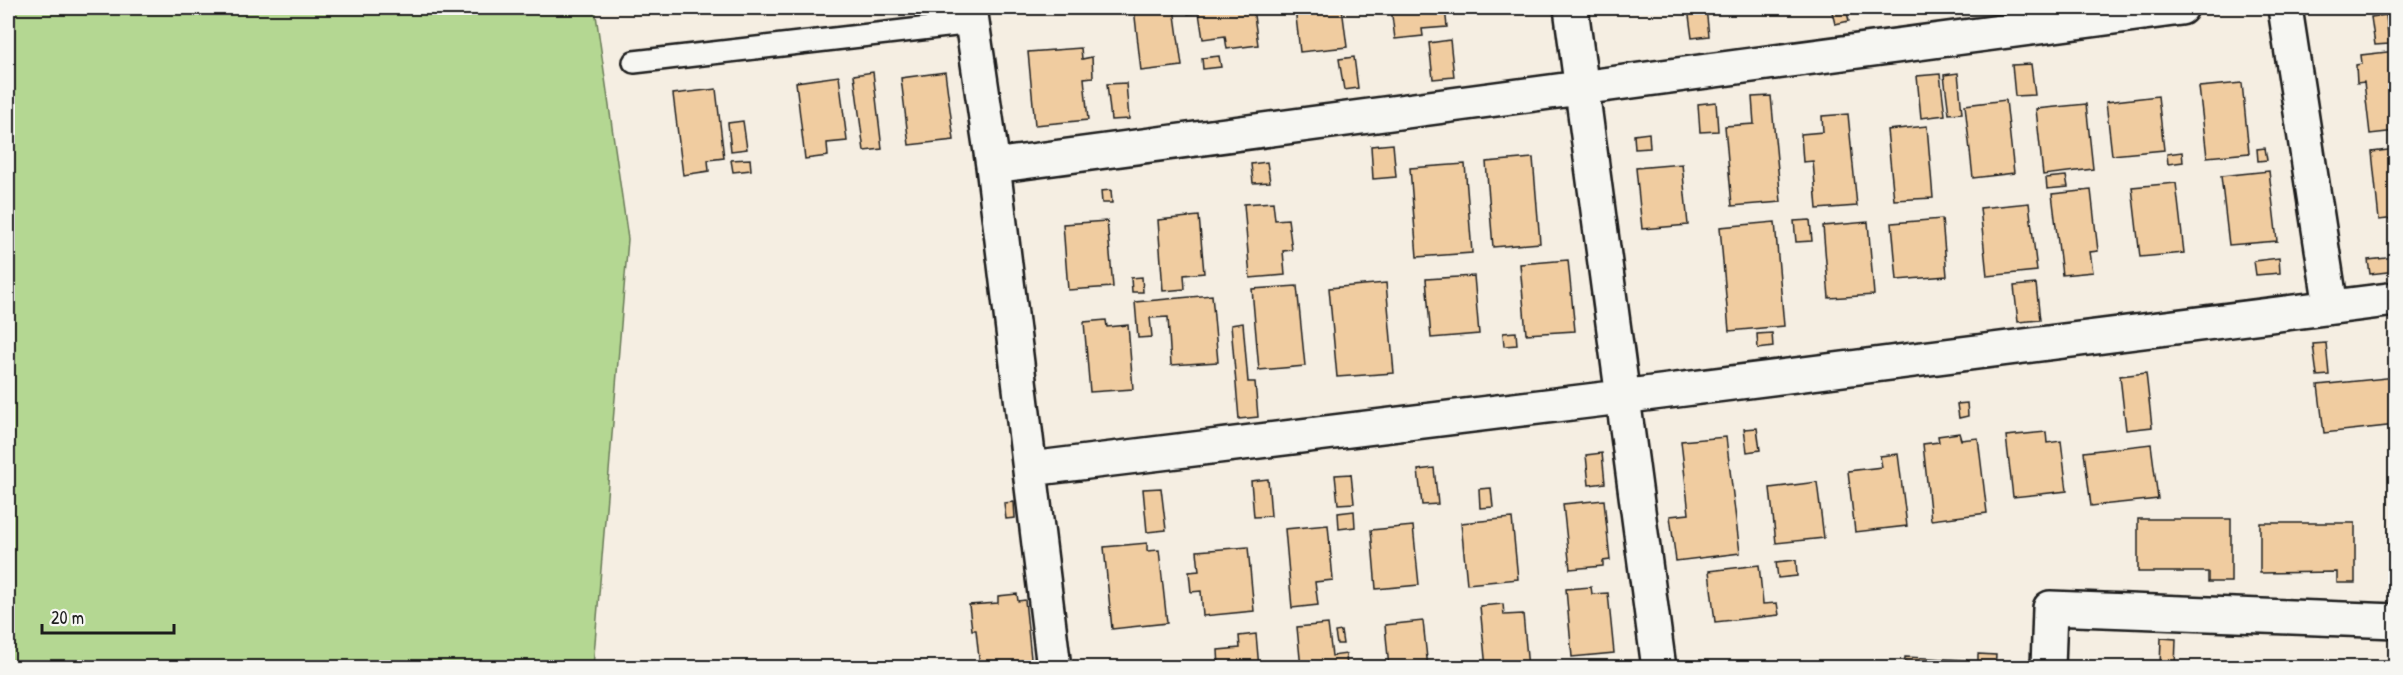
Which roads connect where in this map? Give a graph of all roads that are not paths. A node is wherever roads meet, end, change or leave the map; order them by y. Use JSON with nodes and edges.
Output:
{"nodes":[{"id":1,"x":1571,"y":8,"type":"edge"},
{"id":2,"x":2181,"y":8,"type":"edge"},
{"id":3,"x":2285,"y":8,"type":"edge"},
{"id":4,"x":972,"y":15,"type":"edge"},
{"id":5,"x":634,"y":62,"type":"dead end"},
{"id":6,"x":1582,"y":86,"type":"junction"},
{"id":7,"x":993,"y":166,"type":"junction"},
{"id":8,"x":2396,"y":298,"type":"edge"},
{"id":9,"x":2331,"y":307,"type":"junction"},
{"id":10,"x":1621,"y":397,"type":"junction"},
{"id":11,"x":1030,"y":469,"type":"junction"},
{"id":12,"x":2396,"y":621,"type":"edge"},
{"id":13,"x":1054,"y":668,"type":"edge"},
{"id":14,"x":1659,"y":668,"type":"edge"},
{"id":15,"x":2048,"y":668,"type":"edge"}],
"edges":[{"from":1,"to":6,"type":"street"},
{"from":2,"to":6,"type":"street"},
{"from":3,"to":9,"type":"street"},
{"from":4,"to":5,"type":"lane"},
{"from":4,"to":7,"type":"street"},
{"from":6,"to":7,"type":"street"},
{"from":6,"to":10,"type":"street"},
{"from":7,"to":11,"type":"street"},
{"from":8,"to":9,"type":"street"},
{"from":9,"to":10,"type":"street"},
{"from":10,"to":11,"type":"street"},
{"from":10,"to":14,"type":"street"},
{"from":11,"to":13,"type":"street"},
{"from":12,"to":15,"type":"street"}]}
